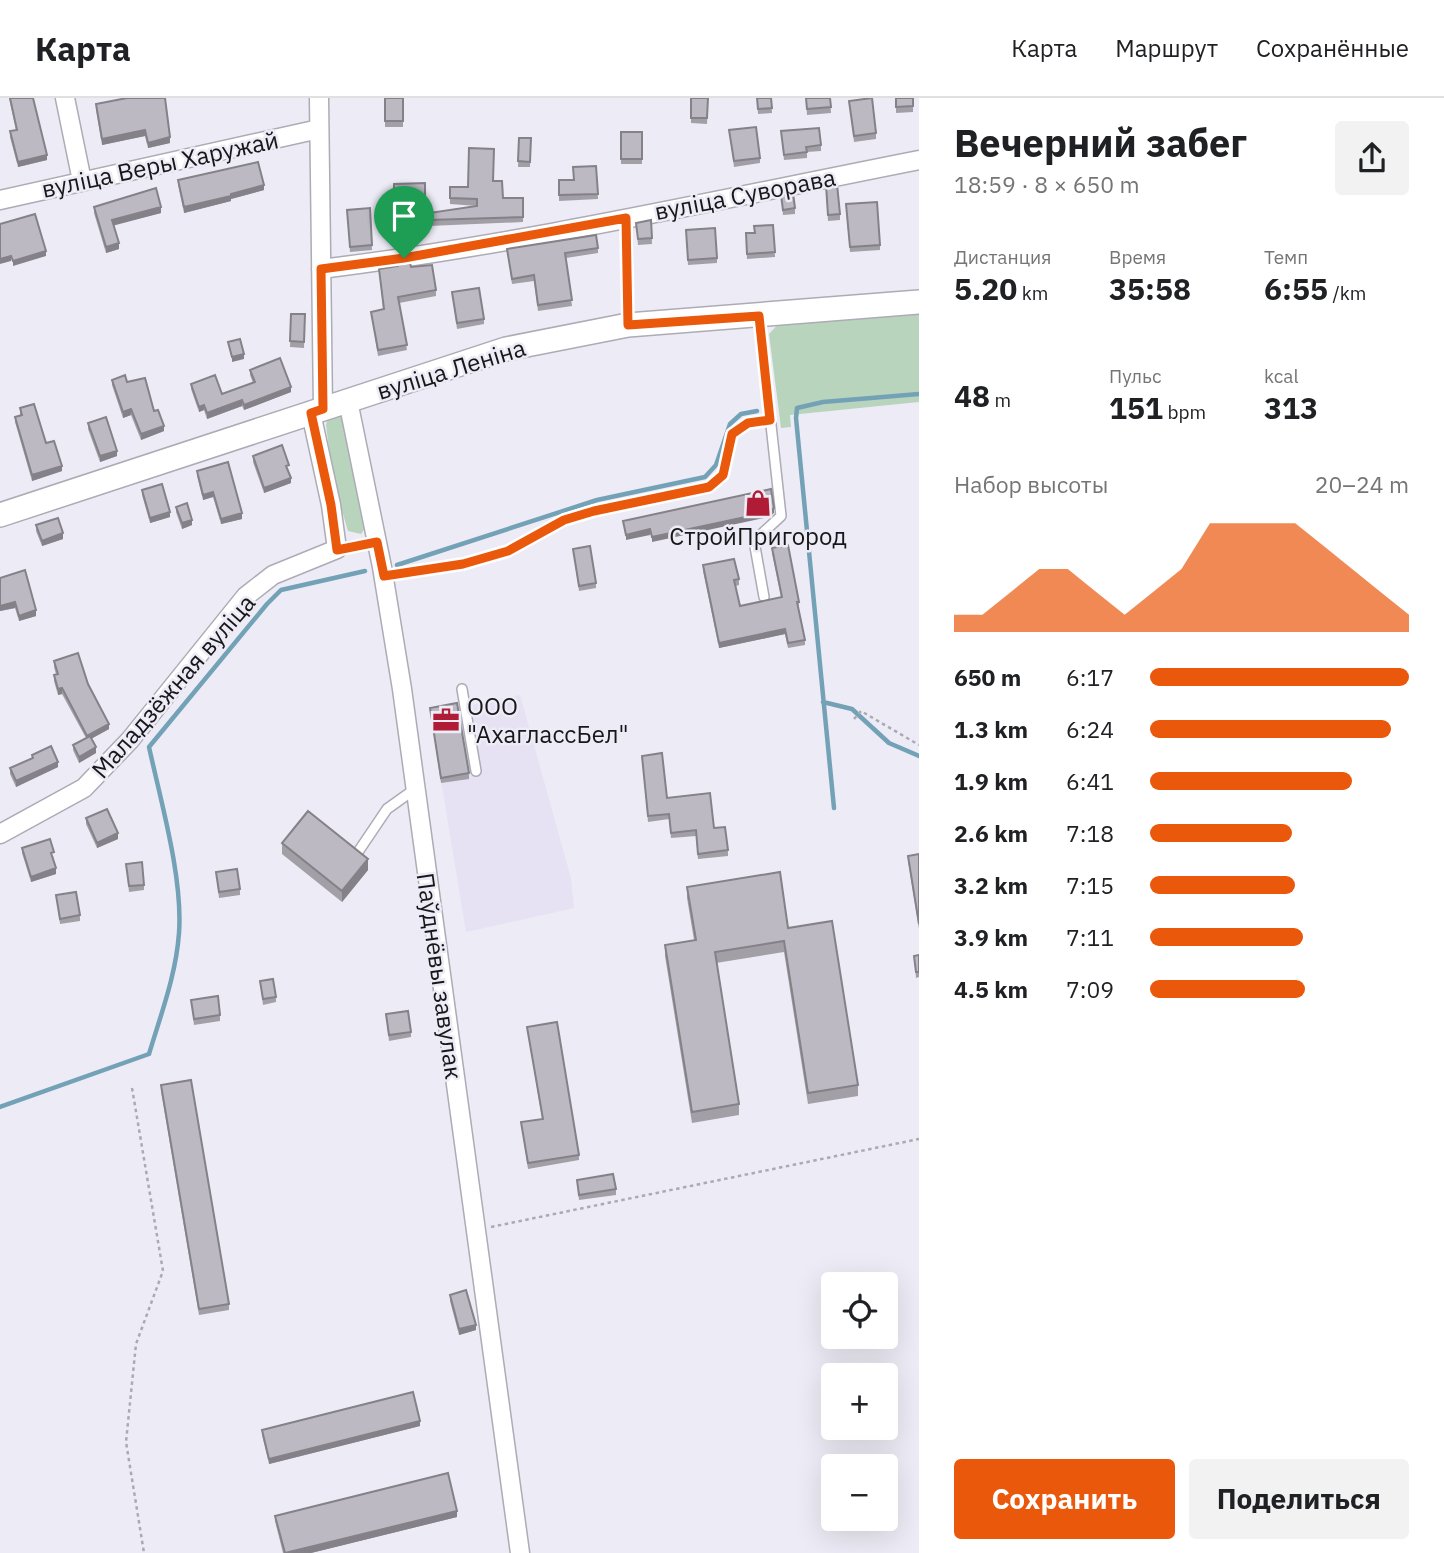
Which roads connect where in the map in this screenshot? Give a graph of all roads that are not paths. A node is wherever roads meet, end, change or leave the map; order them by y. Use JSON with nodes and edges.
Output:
{"nodes":[{"id":1,"x":65,"y":98,"type":"edge"},
{"id":2,"x":318,"y":98,"type":"edge"},
{"id":3,"x":319,"y":129,"type":"junction"},
{"id":4,"x":919,"y":160,"type":"edge"},
{"id":5,"x":82,"y":181,"type":"junction"},
{"id":6,"x":0,"y":200,"type":"edge"},
{"id":7,"x":626,"y":218,"type":"junction"},
{"id":8,"x":321,"y":269,"type":"junction"},
{"id":9,"x":919,"y":302,"type":"edge"},
{"id":10,"x":759,"y":316,"type":"junction"},
{"id":11,"x":628,"y":325,"type":"junction"},
{"id":12,"x":348,"y":401,"type":"junction"},
{"id":13,"x":317,"y":411,"type":"junction"},
{"id":14,"x":0,"y":515,"type":"edge"},
{"id":15,"x":377,"y":542,"type":"junction"},
{"id":16,"x":337,"y":550,"type":"junction"},
{"id":17,"x":764,"y":597,"type":"dead end"},
{"id":18,"x":462,"y":689,"type":"dead end"},
{"id":19,"x":476,"y":771,"type":"dead end"},
{"id":20,"x":415,"y":789,"type":"junction"},
{"id":21,"x":0,"y":834,"type":"edge"},
{"id":22,"x":358,"y":852,"type":"edge"},
{"id":23,"x":520,"y":1553,"type":"edge"}],
"edges":[{"from":1,"to":5,"type":"street"},
{"from":2,"to":3,"type":"street"},
{"from":3,"to":5,"type":"street","name":"вуліца Веры Харужай"},
{"from":3,"to":8,"type":"street"},
{"from":4,"to":7,"type":"street","name":"вуліца Суворава"},
{"from":5,"to":6,"type":"street","name":"вуліца Веры Харужай"},
{"from":7,"to":8,"type":"street","name":"вуліца Суворава"},
{"from":7,"to":11,"type":"lane"},
{"from":8,"to":13,"type":"street"},
{"from":9,"to":10,"type":"street","name":"вуліца Леніна"},
{"from":10,"to":11,"type":"street","name":"вуліца Леніна"},
{"from":10,"to":17,"type":"lane"},
{"from":11,"to":12,"type":"street","name":"вуліца Леніна"},
{"from":12,"to":13,"type":"street","name":"вуліца Леніна"},
{"from":12,"to":15,"type":"street","name":"Паўднёвы завулак"},
{"from":13,"to":14,"type":"street","name":"вуліца Леніна"},
{"from":13,"to":16,"type":"street"},
{"from":15,"to":16,"type":"lane"},
{"from":15,"to":20,"type":"street","name":"Паўднёвы завулак"},
{"from":16,"to":21,"type":"street","name":"Маладзёжная вуліца"},
{"from":18,"to":19,"type":"lane"},
{"from":20,"to":22,"type":"lane"},
{"from":20,"to":23,"type":"street","name":"Паўднёвы завулак"}]}
